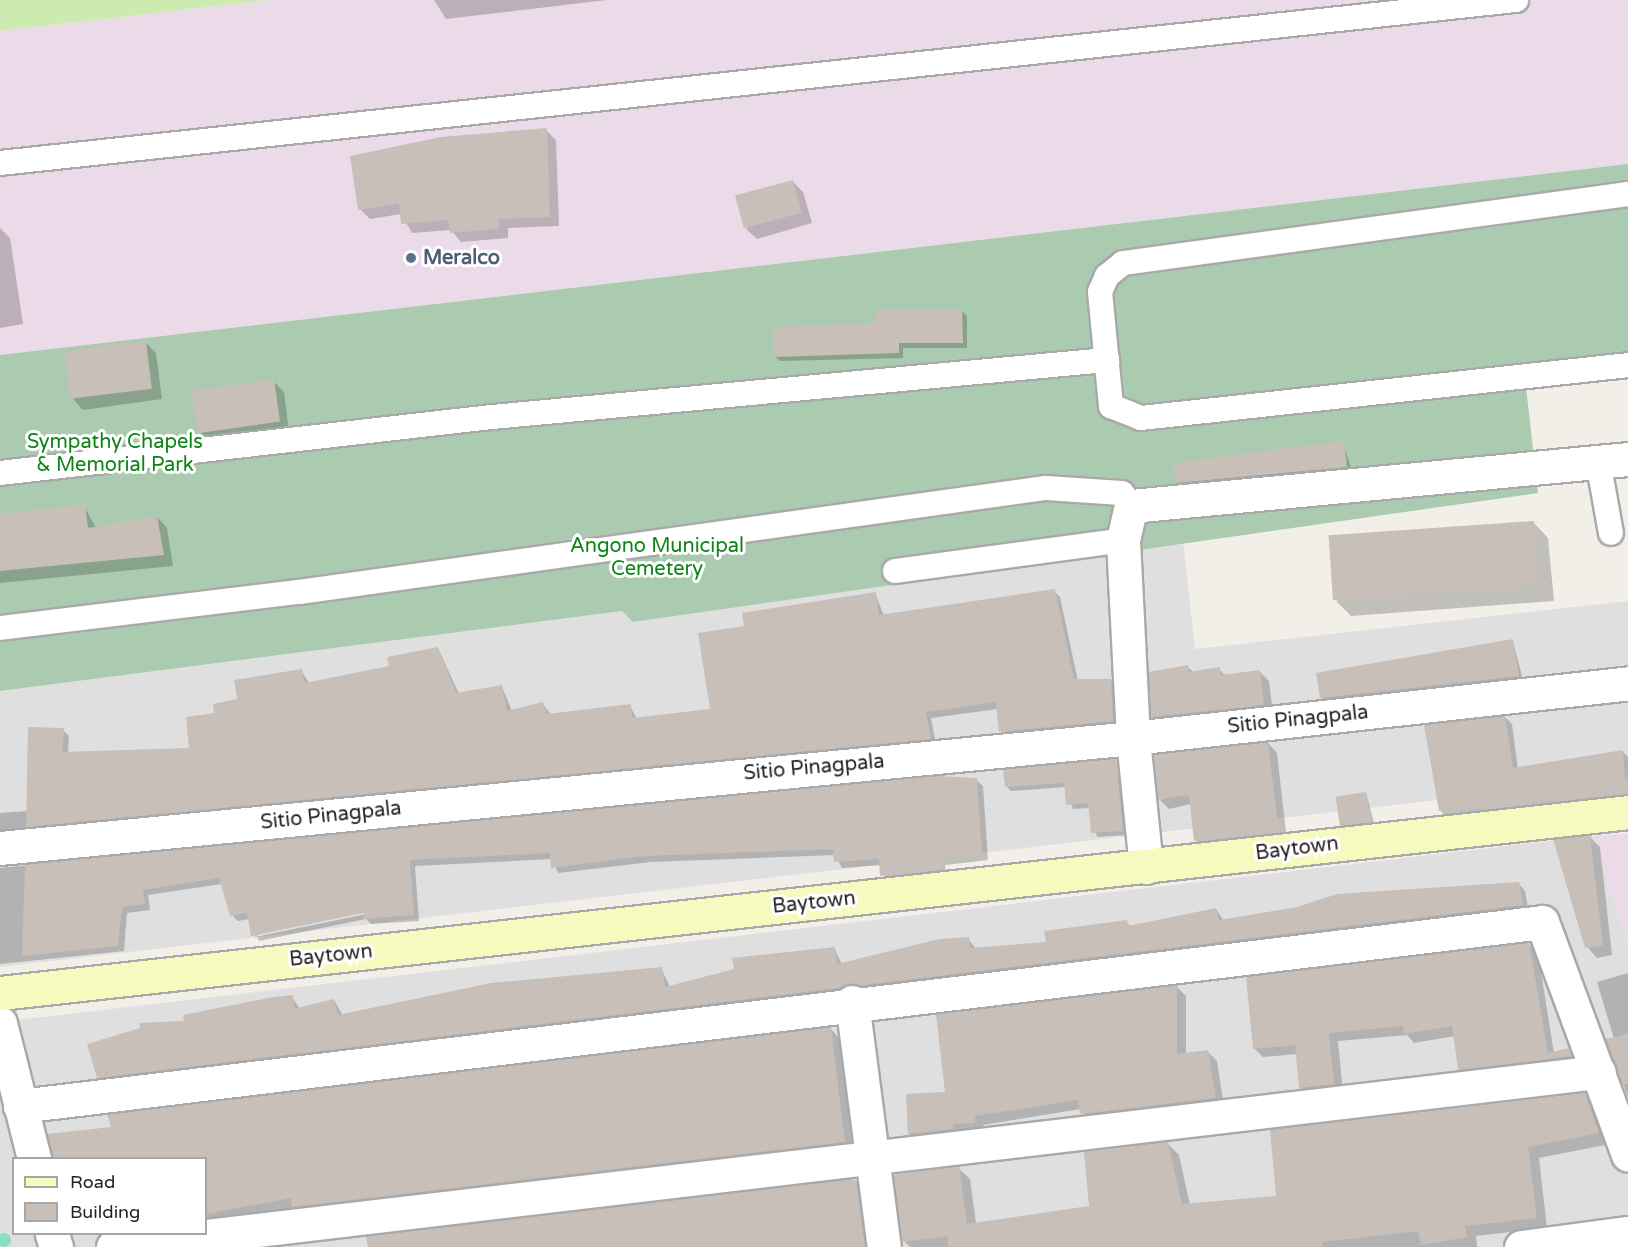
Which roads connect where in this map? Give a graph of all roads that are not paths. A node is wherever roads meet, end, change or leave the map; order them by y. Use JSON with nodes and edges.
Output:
{"nodes":[{"id":1,"x":1516,"y":0,"type":"edge"},
{"id":2,"x":0,"y":163,"type":"edge"},
{"id":3,"x":1628,"y":194,"type":"edge"},
{"id":4,"x":1107,"y":360,"type":"junction"},
{"id":5,"x":1628,"y":365,"type":"edge"},
{"id":6,"x":1613,"y":460,"type":"edge"},
{"id":7,"x":0,"y":473,"type":"edge"},
{"id":8,"x":1131,"y":506,"type":"junction"},
{"id":9,"x":1611,"y":533,"type":"dead end"},
{"id":10,"x":1123,"y":540,"type":"junction"},
{"id":11,"x":895,"y":570,"type":"dead end"},
{"id":12,"x":0,"y":628,"type":"edge"},
{"id":13,"x":1628,"y":682,"type":"edge"},
{"id":14,"x":1133,"y":738,"type":"junction"},
{"id":15,"x":1628,"y":812,"type":"edge"},
{"id":16,"x":0,"y":848,"type":"edge"},
{"id":17,"x":1146,"y":867,"type":"junction"},
{"id":18,"x":0,"y":993,"type":"edge"},
{"id":19,"x":852,"y":1002,"type":"junction"},
{"id":20,"x":0,"y":1023,"type":"edge"},
{"id":21,"x":1599,"y":1072,"type":"junction"},
{"id":22,"x":20,"y":1106,"type":"junction"},
{"id":23,"x":1628,"y":1155,"type":"edge"},
{"id":24,"x":34,"y":1157,"type":"edge"},
{"id":25,"x":872,"y":1158,"type":"junction"},
{"id":26,"x":1628,"y":1233,"type":"edge"},
{"id":27,"x":113,"y":1247,"type":"edge"},
{"id":28,"x":884,"y":1247,"type":"edge"},
{"id":29,"x":1521,"y":1247,"type":"edge"}],
"edges":[{"from":1,"to":2,"type":"lane"},
{"from":3,"to":4,"type":"lane"},
{"from":4,"to":5,"type":"lane"},
{"from":4,"to":7,"type":"lane"},
{"from":6,"to":8,"type":"street"},
{"from":6,"to":9,"type":"lane"},
{"from":8,"to":10,"type":"street"},
{"from":8,"to":12,"type":"lane"},
{"from":10,"to":11,"type":"lane"},
{"from":10,"to":14,"type":"street"},
{"from":13,"to":14,"type":"street","name":"Sitio Pinagpala"},
{"from":14,"to":16,"type":"street","name":"Sitio Pinagpala"},
{"from":14,"to":17,"type":"street"},
{"from":15,"to":17,"type":"main road","name":"Baytown"},
{"from":17,"to":18,"type":"main road","name":"Baytown"},
{"from":19,"to":21,"type":"street"},
{"from":19,"to":22,"type":"street"},
{"from":19,"to":25,"type":"street"},
{"from":20,"to":22,"type":"street"},
{"from":21,"to":23,"type":"street"},
{"from":21,"to":25,"type":"street"},
{"from":22,"to":24,"type":"street"},
{"from":25,"to":27,"type":"street"},
{"from":25,"to":28,"type":"street"},
{"from":26,"to":29,"type":"street"}]}
